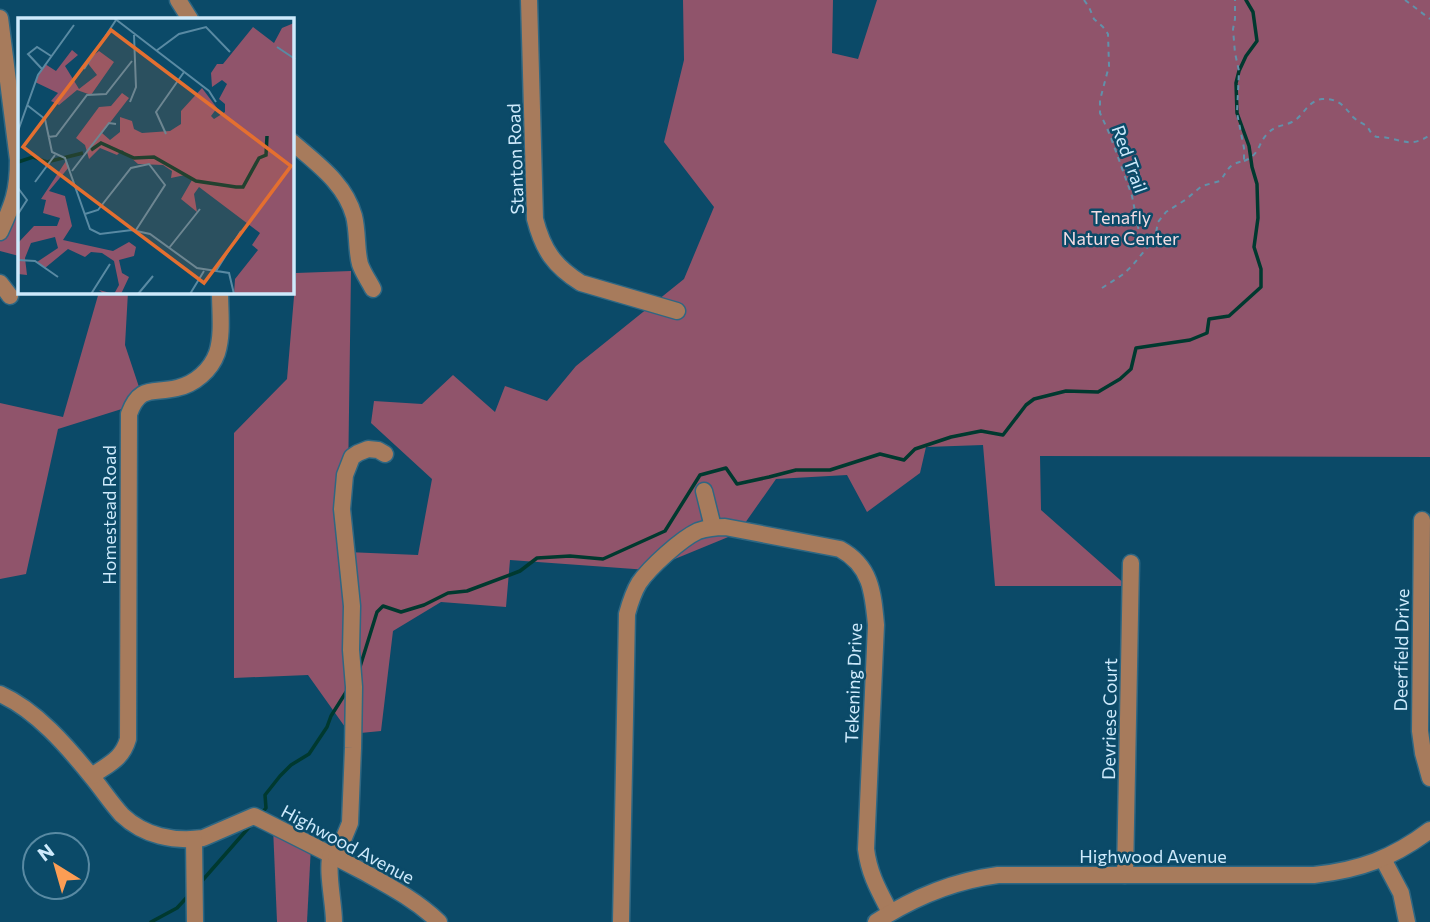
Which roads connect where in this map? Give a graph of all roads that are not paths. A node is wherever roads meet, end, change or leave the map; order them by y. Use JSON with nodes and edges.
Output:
{"nodes":[{"id":1,"x":178,"y":0,"type":"edge"},
{"id":2,"x":529,"y":0,"type":"edge"},
{"id":3,"x":0,"y":18,"type":"edge"},
{"id":4,"x":189,"y":18,"type":"edge"},
{"id":5,"x":294,"y":144,"type":"edge"},
{"id":6,"x":0,"y":232,"type":"edge"},
{"id":7,"x":373,"y":289,"type":"dead end"},
{"id":8,"x":220,"y":294,"type":"edge"},
{"id":9,"x":677,"y":311,"type":"dead end"},
{"id":10,"x":385,"y":454,"type":"dead end"},
{"id":11,"x":704,"y":491,"type":"dead end"},
{"id":12,"x":1422,"y":520,"type":"dead end"},
{"id":13,"x":713,"y":527,"type":"junction"},
{"id":14,"x":1131,"y":563,"type":"dead end"},
{"id":15,"x":0,"y":694,"type":"edge"},
{"id":16,"x":92,"y":776,"type":"junction"},
{"id":17,"x":1430,"y":778,"type":"edge"},
{"id":18,"x":1430,"y":830,"type":"edge"},
{"id":19,"x":194,"y":839,"type":"junction"},
{"id":20,"x":334,"y":855,"type":"junction"},
{"id":21,"x":1383,"y":859,"type":"junction"},
{"id":22,"x":1125,"y":875,"type":"junction"},
{"id":23,"x":890,"y":912,"type":"junction"},
{"id":24,"x":195,"y":922,"type":"edge"},
{"id":25,"x":334,"y":922,"type":"edge"},
{"id":26,"x":439,"y":922,"type":"edge"},
{"id":27,"x":621,"y":922,"type":"edge"},
{"id":28,"x":876,"y":922,"type":"edge"},
{"id":29,"x":1407,"y":922,"type":"edge"}],
"edges":[{"from":1,"to":4,"type":"street"},
{"from":2,"to":9,"type":"street","name":"Stanton Road"},
{"from":3,"to":6,"type":"street"},
{"from":5,"to":7,"type":"street"},
{"from":8,"to":16,"type":"street","name":"Homestead Road"},
{"from":10,"to":20,"type":"street"},
{"from":11,"to":13,"type":"street"},
{"from":12,"to":17,"type":"street","name":"Deerfield Drive"},
{"from":13,"to":23,"type":"street","name":"Tekening Drive"},
{"from":13,"to":27,"type":"street"},
{"from":14,"to":22,"type":"street","name":"Devriese Court"},
{"from":15,"to":16,"type":"street","name":"Highwood Avenue"},
{"from":16,"to":19,"type":"street","name":"Highwood Avenue"},
{"from":18,"to":21,"type":"street","name":"Highwood Avenue"},
{"from":19,"to":20,"type":"street","name":"Highwood Avenue"},
{"from":19,"to":24,"type":"street"},
{"from":20,"to":25,"type":"street"},
{"from":20,"to":26,"type":"street","name":"Highwood Avenue"},
{"from":21,"to":22,"type":"street","name":"Highwood Avenue"},
{"from":21,"to":29,"type":"street"},
{"from":22,"to":23,"type":"street","name":"Highwood Avenue"},
{"from":23,"to":28,"type":"street","name":"Highwood Avenue"}]}
